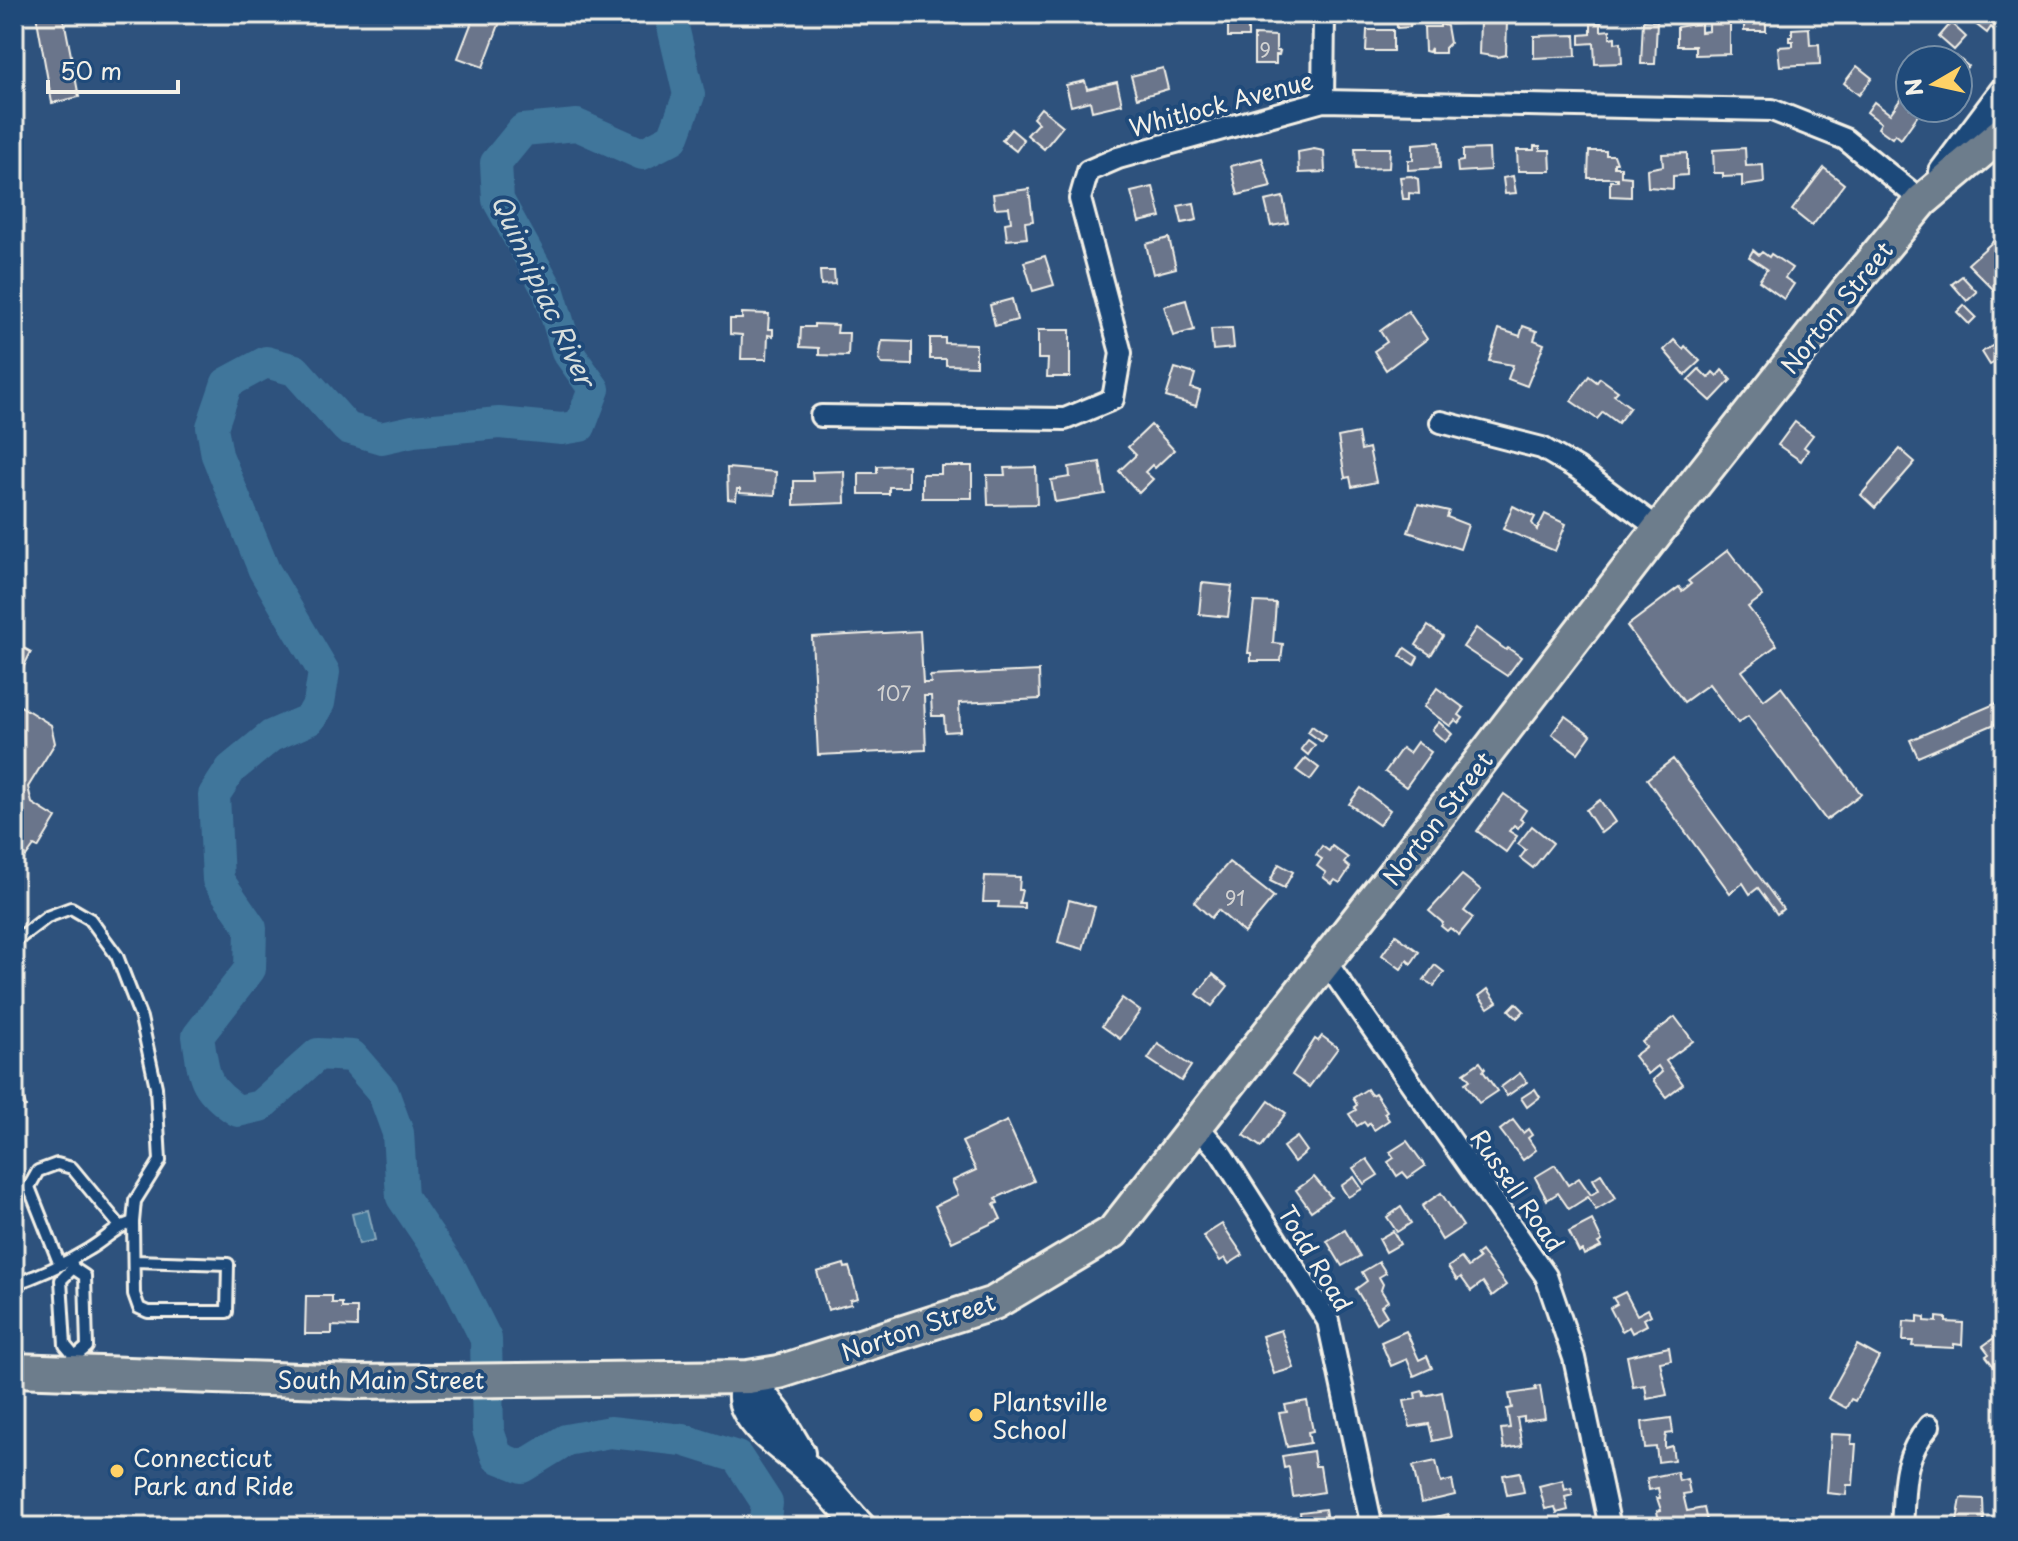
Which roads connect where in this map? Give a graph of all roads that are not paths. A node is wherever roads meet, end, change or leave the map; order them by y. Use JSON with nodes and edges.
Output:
{"nodes":[{"id":1,"x":1324,"y":14,"type":"edge"},
{"id":2,"x":2004,"y":92,"type":"edge"},
{"id":3,"x":1323,"y":101,"type":"junction"},
{"id":4,"x":2004,"y":132,"type":"edge"},
{"id":5,"x":1922,"y":201,"type":"junction"},
{"id":6,"x":821,"y":416,"type":"dead end"},
{"id":7,"x":1441,"y":422,"type":"dead end"},
{"id":8,"x":1659,"y":529,"type":"junction"},
{"id":9,"x":14,"y":942,"type":"edge"},
{"id":10,"x":1326,"y":962,"type":"junction"},
{"id":11,"x":1198,"y":1127,"type":"junction"},
{"id":12,"x":133,"y":1222,"type":"junction"},
{"id":13,"x":120,"y":1226,"type":"junction"},
{"id":14,"x":135,"y":1261,"type":"junction"},
{"id":15,"x":72,"y":1263,"type":"junction"},
{"id":16,"x":60,"y":1265,"type":"junction"},
{"id":17,"x":14,"y":1284,"type":"edge"},
{"id":18,"x":75,"y":1364,"type":"junction"},
{"id":19,"x":14,"y":1370,"type":"edge"},
{"id":20,"x":748,"y":1377,"type":"junction"},
{"id":21,"x":1929,"y":1426,"type":"dead end"},
{"id":22,"x":861,"y":1527,"type":"edge"},
{"id":23,"x":1372,"y":1527,"type":"edge"},
{"id":24,"x":1610,"y":1527,"type":"edge"},
{"id":25,"x":1902,"y":1527,"type":"edge"}],
"edges":[{"from":1,"to":3,"type":"street"},
{"from":2,"to":5,"type":"main road","name":"Norton Street"},
{"from":3,"to":5,"type":"street","name":"Whitlock Avenue"},
{"from":3,"to":6,"type":"street","name":"Whitlock Avenue"},
{"from":4,"to":5,"type":"highway"},
{"from":5,"to":8,"type":"highway","name":"Norton Street"},
{"from":7,"to":8,"type":"street"},
{"from":8,"to":10,"type":"highway","name":"Norton Street"},
{"from":9,"to":12,"type":"lane"},
{"from":10,"to":11,"type":"highway","name":"Norton Street"},
{"from":10,"to":24,"type":"street","name":"Russell Road"},
{"from":11,"to":20,"type":"highway","name":"Norton Street"},
{"from":11,"to":23,"type":"street","name":"Todd Road"},
{"from":12,"to":13,"type":"lane"},
{"from":12,"to":14,"type":"lane"},
{"from":13,"to":15,"type":"lane"},
{"from":13,"to":16,"type":"lane"},
{"from":14,"to":14,"type":"lane"},
{"from":15,"to":16,"type":"lane"},
{"from":15,"to":18,"type":"lane"},
{"from":15,"to":18,"type":"lane"},
{"from":16,"to":17,"type":"lane"},
{"from":18,"to":19,"type":"highway","name":"South Main Street"},
{"from":18,"to":20,"type":"highway","name":"South Main Street"},
{"from":20,"to":22,"type":"main road"},
{"from":21,"to":25,"type":"street"}]}
